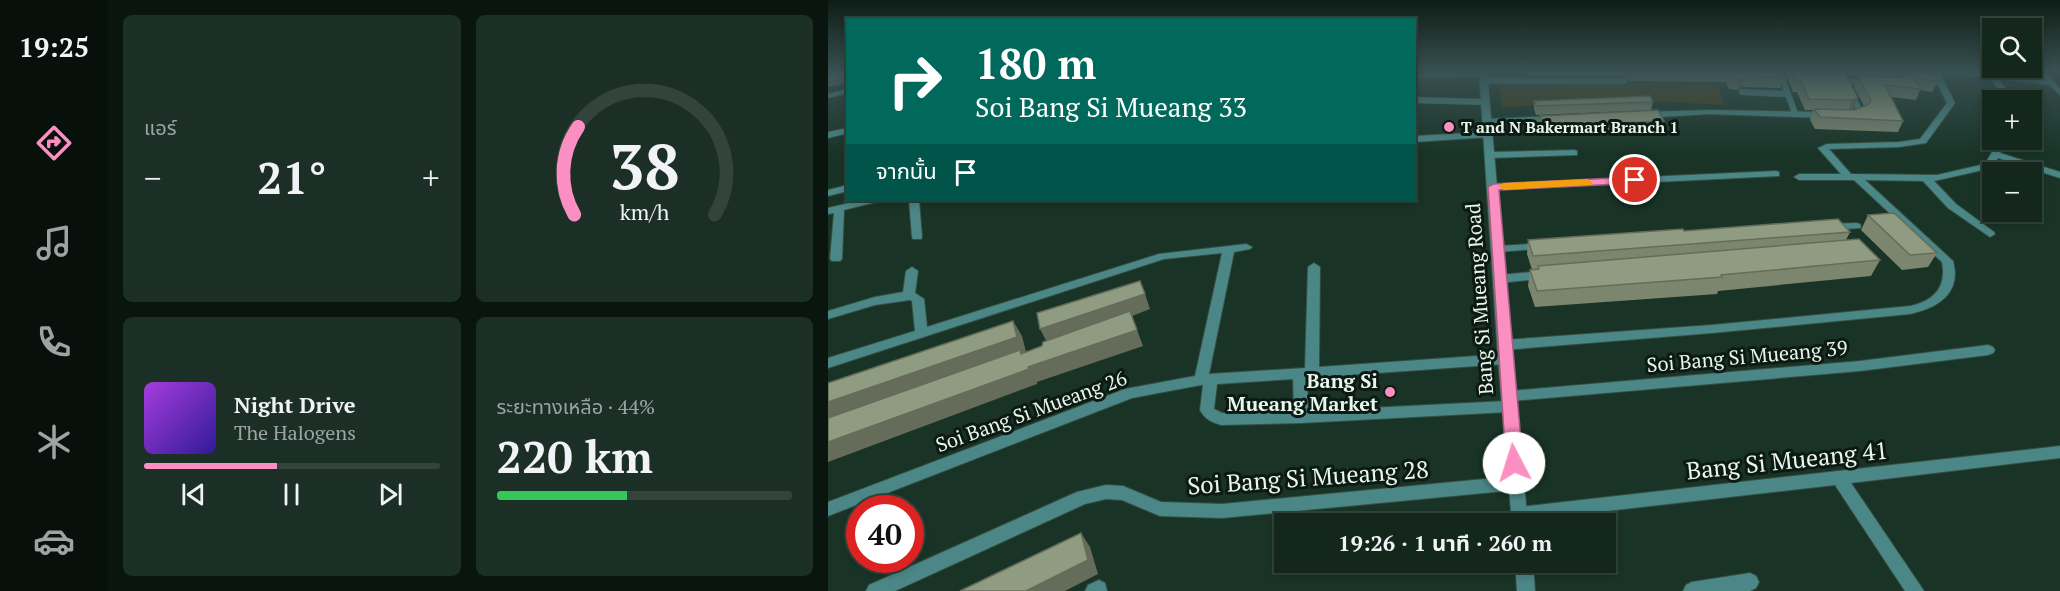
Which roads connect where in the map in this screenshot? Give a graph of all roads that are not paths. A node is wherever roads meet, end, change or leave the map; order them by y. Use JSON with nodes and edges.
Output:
{"nodes":[{"id":1,"x":1485,"y":99,"type":"edge"},
{"id":2,"x":1790,"y":99,"type":"edge"},
{"id":3,"x":1854,"y":99,"type":"edge"},
{"id":4,"x":1949,"y":99,"type":"edge"},
{"id":5,"x":1416,"y":100,"type":"edge"},
{"id":6,"x":1485,"y":102,"type":"junction"},
{"id":7,"x":1860,"y":112,"type":"joint"},
{"id":8,"x":1795,"y":113,"type":"junction"},
{"id":9,"x":1638,"y":115,"type":"edge"},
{"id":10,"x":1839,"y":115,"type":"edge"},
{"id":11,"x":1850,"y":116,"type":"edge"},
{"id":12,"x":1566,"y":118,"type":"edge"},
{"id":13,"x":1487,"y":122,"type":"junction"},
{"id":14,"x":846,"y":130,"type":"edge"},
{"id":15,"x":828,"y":135,"type":"edge"},
{"id":16,"x":1488,"y":135,"type":"junction"},
{"id":17,"x":1416,"y":139,"type":"edge"},
{"id":18,"x":1998,"y":150,"type":"edge"},
{"id":19,"x":1574,"y":153,"type":"dead end"},
{"id":20,"x":1490,"y":155,"type":"junction"},
{"id":21,"x":1996,"y":155,"type":"junction"},
{"id":22,"x":1776,"y":174,"type":"dead end"},
{"id":23,"x":2060,"y":175,"type":"edge"},
{"id":24,"x":1799,"y":177,"type":"dead end"},
{"id":25,"x":1853,"y":178,"type":"junction"},
{"id":26,"x":1926,"y":178,"type":"junction"},
{"id":27,"x":1493,"y":187,"type":"junction"},
{"id":28,"x":846,"y":188,"type":"edge"},
{"id":29,"x":828,"y":193,"type":"edge"},
{"id":30,"x":868,"y":201,"type":"edge"},
{"id":31,"x":914,"y":201,"type":"edge"},
{"id":32,"x":833,"y":210,"type":"edge"},
{"id":33,"x":1856,"y":226,"type":"dead end"},
{"id":34,"x":1816,"y":228,"type":"edge"},
{"id":35,"x":1990,"y":234,"type":"dead end"},
{"id":36,"x":917,"y":237,"type":"dead end"},
{"id":37,"x":1556,"y":245,"type":"edge"},
{"id":38,"x":1246,"y":246,"type":"dead end"},
{"id":39,"x":1229,"y":248,"type":"junction"},
{"id":40,"x":1498,"y":249,"type":"junction"},
{"id":41,"x":836,"y":259,"type":"dead end"},
{"id":42,"x":1314,"y":267,"type":"dead end"},
{"id":43,"x":912,"y":271,"type":"dead end"},
{"id":44,"x":1557,"y":274,"type":"edge"},
{"id":45,"x":1499,"y":279,"type":"junction"},
{"id":46,"x":909,"y":294,"type":"junction"},
{"id":47,"x":828,"y":315,"type":"edge"},
{"id":48,"x":921,"y":332,"type":"junction"},
{"id":49,"x":1988,"y":350,"type":"dead end"},
{"id":50,"x":1504,"y":352,"type":"junction"},
{"id":51,"x":828,"y":363,"type":"edge"},
{"id":52,"x":1306,"y":373,"type":"junction"},
{"id":53,"x":1206,"y":380,"type":"junction"},
{"id":54,"x":1509,"y":401,"type":"junction"},
{"id":55,"x":1301,"y":417,"type":"junction"},
{"id":56,"x":2060,"y":452,"type":"edge"},
{"id":57,"x":1840,"y":479,"type":"junction"},
{"id":58,"x":1516,"y":483,"type":"junction"},
{"id":59,"x":828,"y":509,"type":"edge"},
{"id":60,"x":1519,"y":513,"type":"edge"},
{"id":61,"x":1568,"y":513,"type":"edge"},
{"id":62,"x":1525,"y":573,"type":"edge"},
{"id":63,"x":1750,"y":582,"type":"dead end"},
{"id":64,"x":875,"y":591,"type":"edge"},
{"id":65,"x":1526,"y":591,"type":"edge"},
{"id":66,"x":1692,"y":591,"type":"edge"},
{"id":67,"x":1915,"y":591,"type":"edge"}],
"edges":[{"from":1,"to":6,"type":"street","name":"Bang Si Mueang Road"},
{"from":2,"to":8,"type":"lane"},
{"from":3,"to":7,"type":"lane"},
{"from":4,"to":25,"type":"street","name":"Soi Bang Si Mueang 26"},
{"from":5,"to":6,"type":"lane"},
{"from":6,"to":13,"type":"street","name":"Bang Si Mueang Road"},
{"from":7,"to":11,"type":"street"},
{"from":8,"to":9,"type":"street"},
{"from":8,"to":10,"type":"street"},
{"from":12,"to":13,"type":"street"},
{"from":13,"to":16,"type":"street","name":"Bang Si Mueang Road"},
{"from":14,"to":15,"type":"street"},
{"from":16,"to":17,"type":"street"},
{"from":16,"to":20,"type":"street","name":"Bang Si Mueang Road"},
{"from":18,"to":21,"type":"street"},
{"from":19,"to":20,"type":"street"},
{"from":20,"to":27,"type":"street","name":"Bang Si Mueang Road"},
{"from":21,"to":23,"type":"street"},
{"from":21,"to":26,"type":"street"},
{"from":22,"to":27,"type":"street"},
{"from":24,"to":25,"type":"street"},
{"from":25,"to":26,"type":"street"},
{"from":25,"to":50,"type":"street","name":"Soi Bang Si Mueang 26"},
{"from":26,"to":35,"type":"street"},
{"from":27,"to":40,"type":"street","name":"Bang Si Mueang Road"},
{"from":28,"to":29,"type":"street"},
{"from":30,"to":32,"type":"street"},
{"from":31,"to":36,"type":"street"},
{"from":32,"to":41,"type":"street"},
{"from":33,"to":34,"type":"street"},
{"from":37,"to":40,"type":"street"},
{"from":38,"to":39,"type":"street"},
{"from":39,"to":48,"type":"street"},
{"from":39,"to":53,"type":"street"},
{"from":40,"to":45,"type":"street","name":"Bang Si Mueang Road"},
{"from":42,"to":52,"type":"street"},
{"from":43,"to":46,"type":"street"},
{"from":44,"to":45,"type":"street"},
{"from":45,"to":50,"type":"street","name":"Bang Si Mueang Road"},
{"from":46,"to":47,"type":"street"},
{"from":46,"to":48,"type":"street"},
{"from":48,"to":51,"type":"street"},
{"from":49,"to":54,"type":"street","name":"Soi Bang Si Mueang 39"},
{"from":50,"to":52,"type":"street","name":"Soi Bang Si Mueang 26"},
{"from":50,"to":54,"type":"street","name":"Bang Si Mueang Road"},
{"from":52,"to":53,"type":"street","name":"Soi Bang Si Mueang 26"},
{"from":52,"to":55,"type":"street"},
{"from":53,"to":55,"type":"street","name":"Soi Bang Si Mueang 39"},
{"from":53,"to":59,"type":"street","name":"Soi Bang Si Mueang 26"},
{"from":54,"to":55,"type":"street","name":"Soi Bang Si Mueang 39"},
{"from":54,"to":58,"type":"street","name":"Bang Si Mueang Road"},
{"from":56,"to":57,"type":"street","name":"Bang Si Mueang 41"},
{"from":57,"to":61,"type":"street","name":"Bang Si Mueang 41"},
{"from":57,"to":67,"type":"street"},
{"from":58,"to":60,"type":"street","name":"Bang Si Mueang Road"},
{"from":58,"to":64,"type":"street","name":"Soi Bang Si Mueang 28"},
{"from":62,"to":65,"type":"street"},
{"from":63,"to":66,"type":"street"}]}
